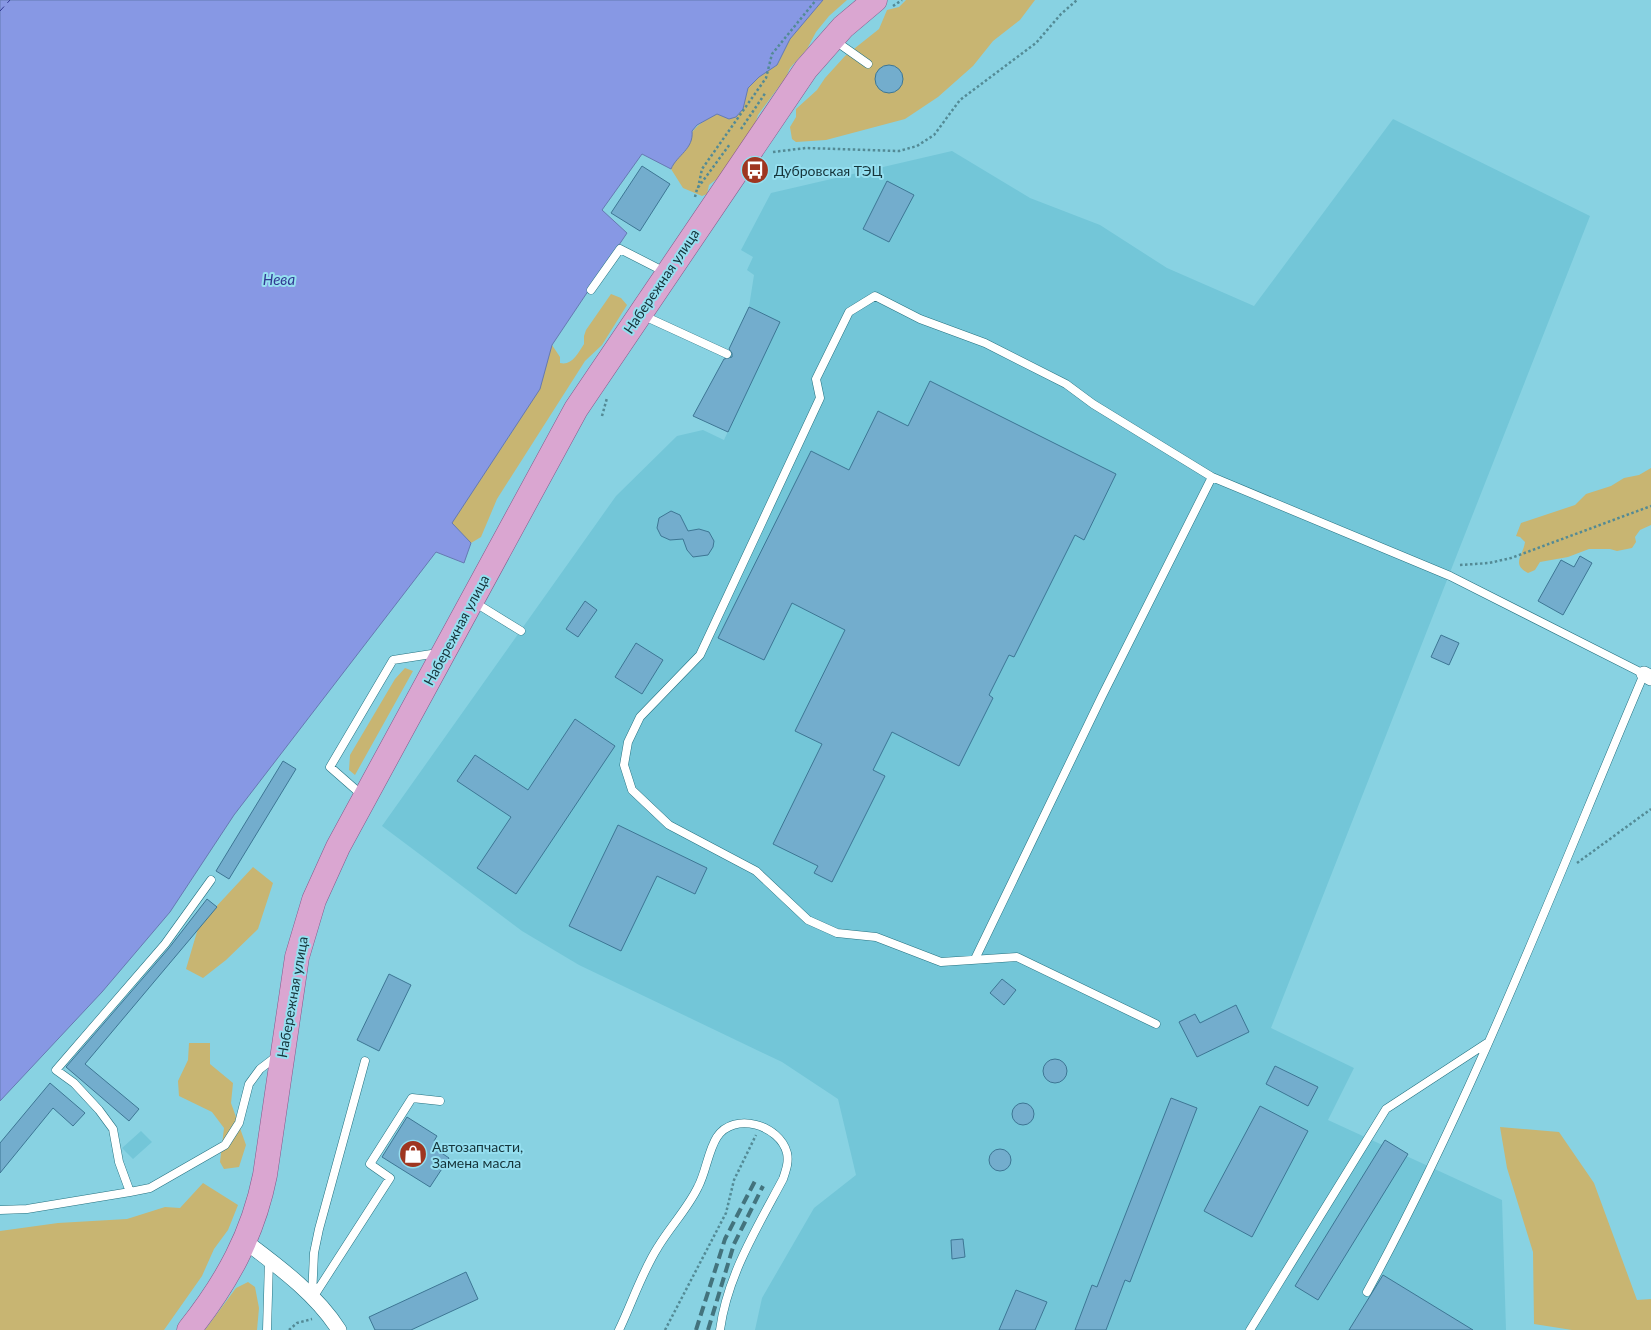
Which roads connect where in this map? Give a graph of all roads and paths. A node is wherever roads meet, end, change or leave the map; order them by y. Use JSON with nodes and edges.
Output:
{"nodes":[{"id":1,"x":816,"y":0,"type":"edge"},
{"id":2,"x":875,"y":0,"type":"edge"},
{"id":3,"x":1077,"y":0,"type":"edge"},
{"id":4,"x":832,"y":39,"type":"junction"},
{"id":5,"x":868,"y":64,"type":"dead end"},
{"id":6,"x":755,"y":144,"type":"junction"},
{"id":7,"x":697,"y":189,"type":"dead end"},
{"id":8,"x":666,"y":273,"type":"junction"},
{"id":9,"x":590,"y":290,"type":"dead end"},
{"id":10,"x":639,"y":313,"type":"junction"},
{"id":11,"x":726,"y":354,"type":"dead end"},
{"id":12,"x":1212,"y":477,"type":"junction"},
{"id":13,"x":1651,"y":506,"type":"edge"},
{"id":14,"x":1460,"y":566,"type":"dead end"},
{"id":15,"x":472,"y":601,"type":"junction"},
{"id":16,"x":521,"y":631,"type":"dead end"},
{"id":17,"x":445,"y":652,"type":"junction"},
{"id":18,"x":1648,"y":676,"type":"edge"},
{"id":19,"x":364,"y":798,"type":"junction"},
{"id":20,"x":1651,"y":809,"type":"edge"},
{"id":21,"x":1560,"y":872,"type":"junction"},
{"id":22,"x":211,"y":880,"type":"dead end"},
{"id":23,"x":975,"y":959,"type":"junction"},
{"id":24,"x":1156,"y":1024,"type":"dead end"},
{"id":25,"x":1488,"y":1043,"type":"junction"},
{"id":26,"x":282,"y":1051,"type":"junction"},
{"id":27,"x":365,"y":1061,"type":"dead end"},
{"id":28,"x":440,"y":1101,"type":"dead end"},
{"id":29,"x":760,"y":1126,"type":"junction"},
{"id":30,"x":130,"y":1192,"type":"junction"},
{"id":31,"x":0,"y":1210,"type":"edge"},
{"id":32,"x":246,"y":1242,"type":"junction"},
{"id":33,"x":269,"y":1260,"type":"junction"},
{"id":34,"x":1367,"y":1292,"type":"dead end"},
{"id":35,"x":312,"y":1299,"type":"junction"},
{"id":36,"x":327,"y":1314,"type":"junction"},
{"id":37,"x":190,"y":1330,"type":"edge"},
{"id":38,"x":267,"y":1330,"type":"edge"},
{"id":39,"x":289,"y":1330,"type":"edge"},
{"id":40,"x":339,"y":1330,"type":"edge"},
{"id":41,"x":620,"y":1330,"type":"edge"},
{"id":42,"x":665,"y":1330,"type":"edge"},
{"id":43,"x":720,"y":1330,"type":"edge"},
{"id":44,"x":1250,"y":1330,"type":"edge"}],
"edges":[{"from":1,"to":7,"type":"path"},
{"from":2,"to":4,"type":"main road","name":"Набережная улица"},
{"from":3,"to":6,"type":"path"},
{"from":4,"to":5,"type":"lane"},
{"from":4,"to":6,"type":"main road","name":"Набережная улица"},
{"from":6,"to":8,"type":"main road","name":"Набережная улица"},
{"from":8,"to":9,"type":"lane"},
{"from":8,"to":10,"type":"main road","name":"Набережная улица"},
{"from":10,"to":11,"type":"lane"},
{"from":10,"to":15,"type":"main road","name":"Набережная улица"},
{"from":12,"to":18,"type":"lane"},
{"from":12,"to":23,"type":"lane"},
{"from":12,"to":23,"type":"lane"},
{"from":13,"to":14,"type":"path"},
{"from":15,"to":16,"type":"lane"},
{"from":15,"to":17,"type":"main road","name":"Набережная улица"},
{"from":17,"to":19,"type":"main road","name":"Набережная улица"},
{"from":17,"to":19,"type":"lane"},
{"from":18,"to":21,"type":"lane"},
{"from":19,"to":26,"type":"main road","name":"Набережная улица"},
{"from":20,"to":21,"type":"path"},
{"from":21,"to":25,"type":"lane"},
{"from":22,"to":30,"type":"lane"},
{"from":23,"to":24,"type":"lane"},
{"from":25,"to":34,"type":"lane"},
{"from":25,"to":44,"type":"lane"},
{"from":26,"to":30,"type":"lane"},
{"from":26,"to":32,"type":"main road","name":"Набережная улица"},
{"from":27,"to":35,"type":"lane"},
{"from":28,"to":35,"type":"lane"},
{"from":29,"to":41,"type":"lane"},
{"from":29,"to":42,"type":"path"},
{"from":29,"to":43,"type":"lane"},
{"from":30,"to":31,"type":"lane"},
{"from":32,"to":33,"type":"street"},
{"from":32,"to":37,"type":"main road","name":"Набережная улица"},
{"from":33,"to":35,"type":"street"},
{"from":33,"to":38,"type":"lane"},
{"from":35,"to":36,"type":"street"},
{"from":36,"to":39,"type":"path"},
{"from":36,"to":40,"type":"street"}]}
